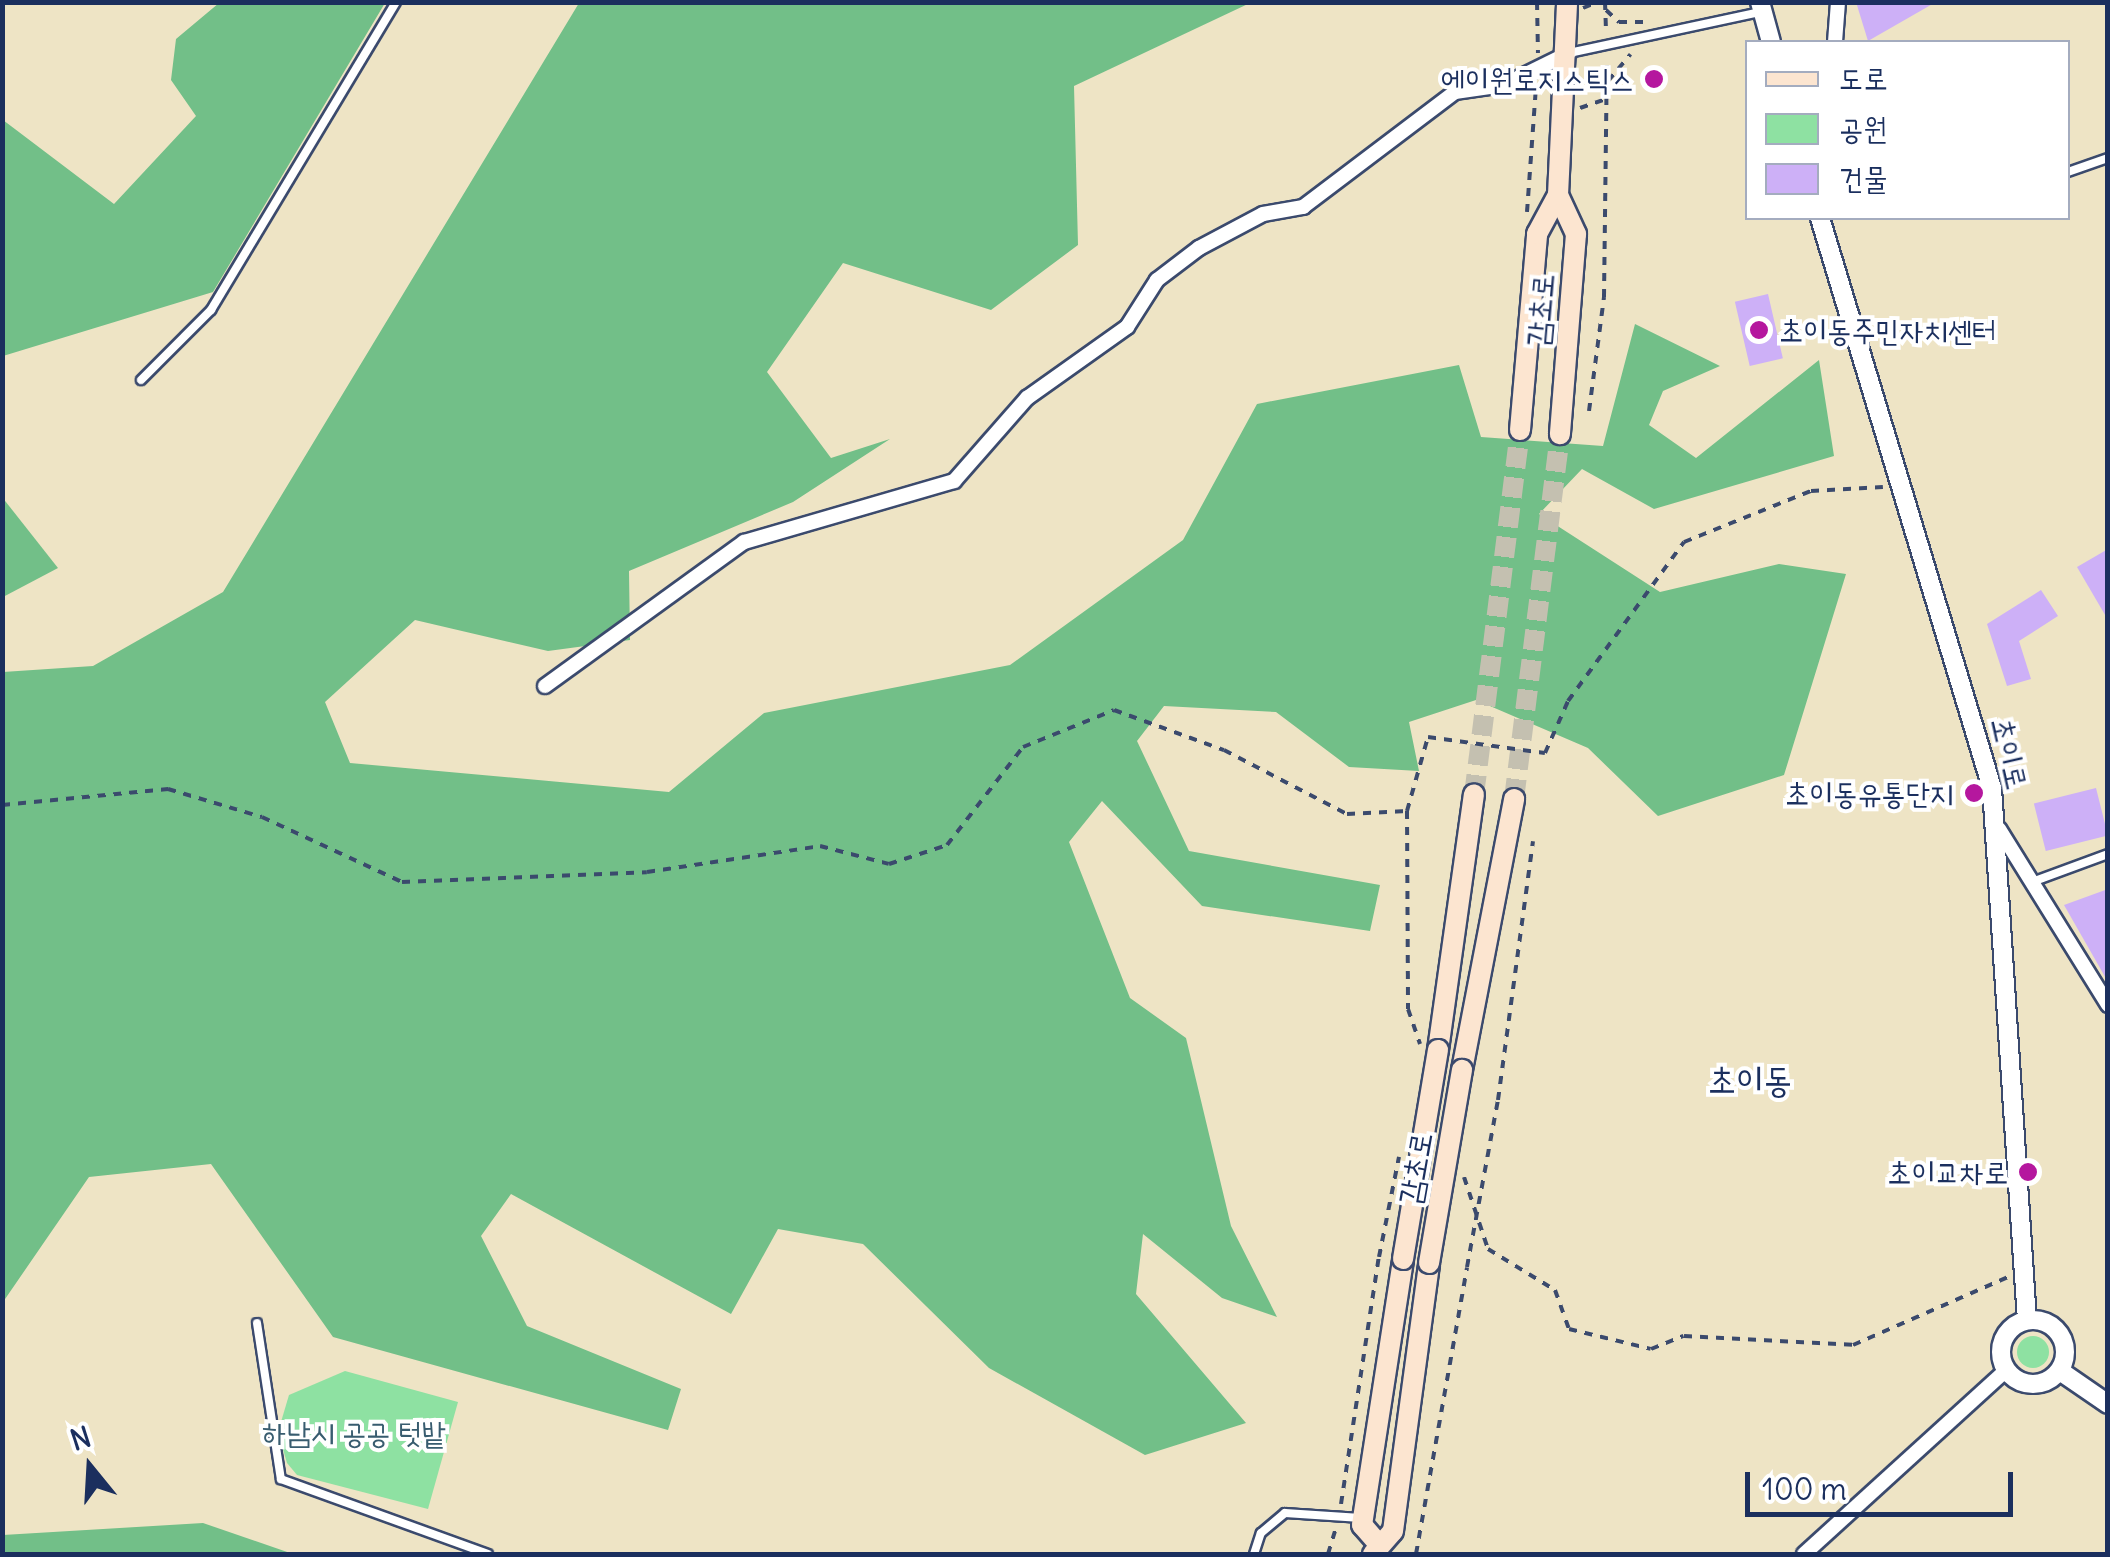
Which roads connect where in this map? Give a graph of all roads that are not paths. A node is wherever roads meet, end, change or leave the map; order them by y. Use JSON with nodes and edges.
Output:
{"nodes":[{"id":1,"x":396,"y":2,"type":"edge"},
{"id":2,"x":1567,"y":2,"type":"edge"},
{"id":3,"x":1838,"y":2,"type":"edge"},
{"id":4,"x":1761,"y":7,"type":"edge"},
{"id":5,"x":1769,"y":40,"type":"edge"},
{"id":6,"x":1835,"y":40,"type":"edge"},
{"id":7,"x":1569,"y":52,"type":"junction"},
{"id":8,"x":2108,"y":158,"type":"edge"},
{"id":9,"x":2070,"y":171,"type":"edge"},
{"id":10,"x":1558,"y":196,"type":"junction"},
{"id":11,"x":1825,"y":220,"type":"edge"},
{"id":12,"x":141,"y":380,"type":"dead end"},
{"id":13,"x":1520,"y":430,"type":"tunnel mouth"},
{"id":14,"x":1560,"y":434,"type":"tunnel mouth"},
{"id":15,"x":545,"y":686,"type":"dead end"},
{"id":16,"x":1474,"y":795,"type":"tunnel mouth"},
{"id":17,"x":1514,"y":799,"type":"tunnel mouth"},
{"id":18,"x":1998,"y":829,"type":"junction"},
{"id":19,"x":2108,"y":854,"type":"edge"},
{"id":20,"x":2031,"y":882,"type":"junction"},
{"id":21,"x":2108,"y":1005,"type":"edge"},
{"id":22,"x":2027,"y":1320,"type":"junction"},
{"id":23,"x":257,"y":1323,"type":"dead end"},
{"id":24,"x":2006,"y":1370,"type":"junction"},
{"id":25,"x":2060,"y":1370,"type":"junction"},
{"id":26,"x":2108,"y":1404,"type":"edge"},
{"id":27,"x":1363,"y":1518,"type":"junction"},
{"id":28,"x":1375,"y":1548,"type":"edge"},
{"id":29,"x":488,"y":1554,"type":"edge"},
{"id":30,"x":1254,"y":1554,"type":"edge"},
{"id":31,"x":1804,"y":1554,"type":"edge"}],
"edges":[{"from":1,"to":12,"type":"lane"},
{"from":2,"to":7,"type":"main road","name":"감초로"},
{"from":3,"to":6,"type":"street"},
{"from":4,"to":5,"type":"street"},
{"from":4,"to":7,"type":"lane"},
{"from":7,"to":10,"type":"main road","name":"감초로"},
{"from":7,"to":15,"type":"street"},
{"from":8,"to":9,"type":"lane"},
{"from":10,"to":13,"type":"main road","name":"감초로"},
{"from":10,"to":14,"type":"main road","name":"감초로"},
{"from":11,"to":18,"type":"street","name":"초이로"},
{"from":16,"to":27,"type":"main road","name":"감초로","bridge":true},
{"from":17,"to":28,"type":"main road","name":"감초로","bridge":true},
{"from":18,"to":20,"type":"street"},
{"from":18,"to":22,"type":"street","name":"초이로"},
{"from":19,"to":20,"type":"lane"},
{"from":20,"to":21,"type":"street"},
{"from":22,"to":24,"type":"street"},
{"from":22,"to":25,"type":"street"},
{"from":23,"to":29,"type":"lane"},
{"from":24,"to":25,"type":"street"},
{"from":24,"to":31,"type":"street"},
{"from":25,"to":26,"type":"street"},
{"from":27,"to":28,"type":"main road","name":"감초로"},
{"from":27,"to":30,"type":"lane"}]}
